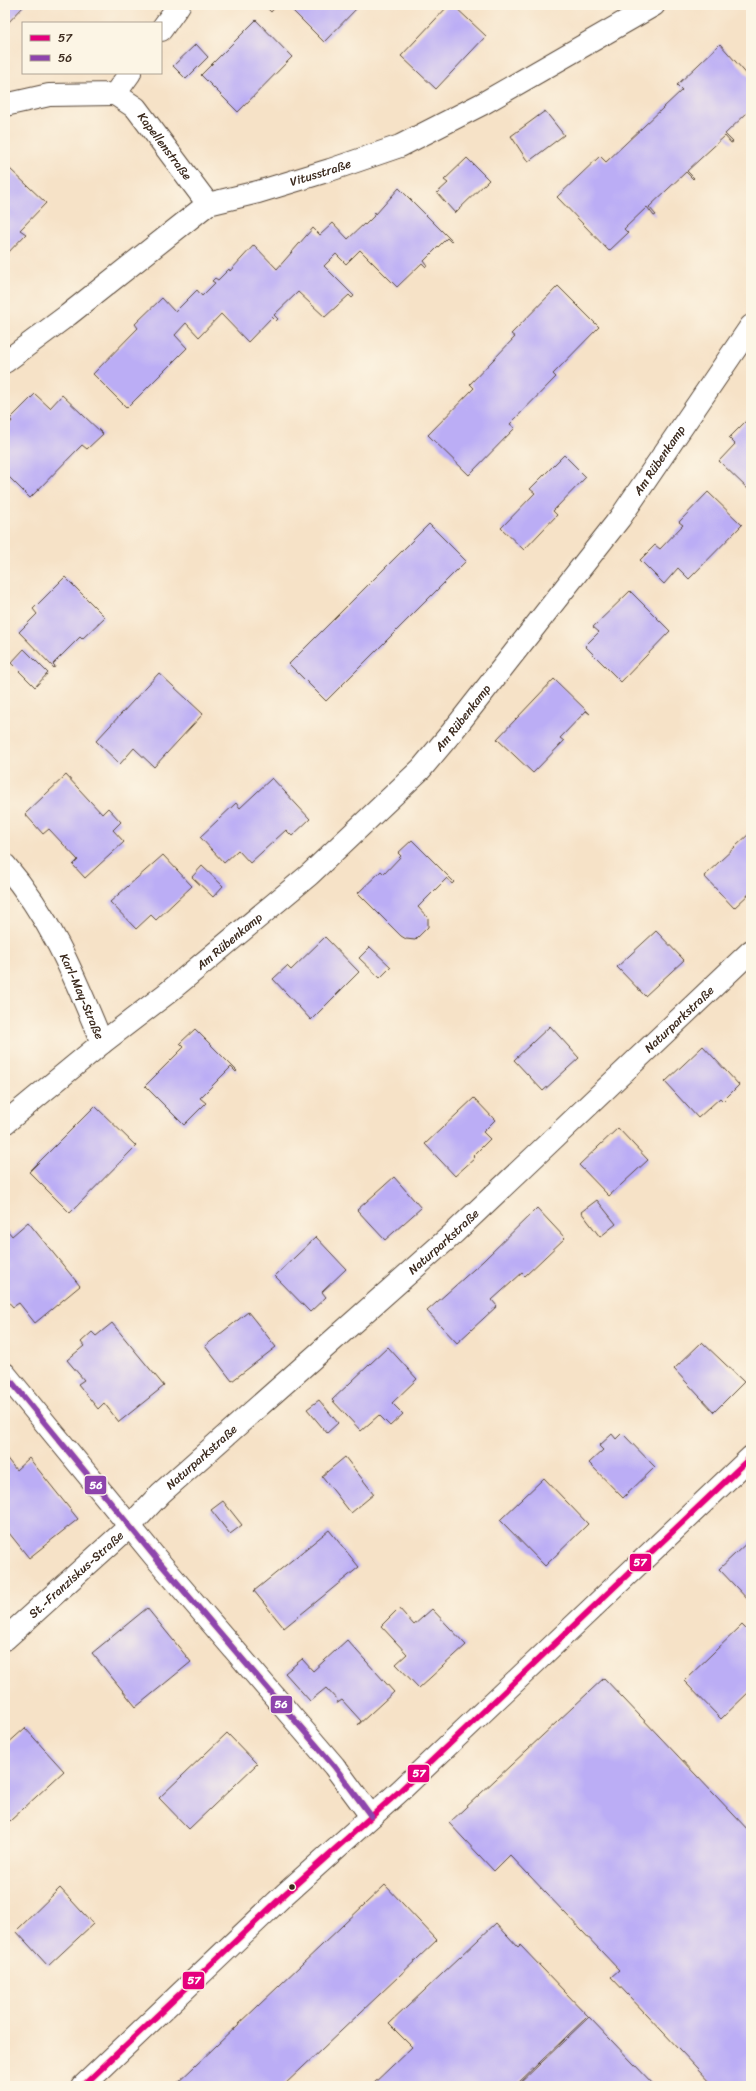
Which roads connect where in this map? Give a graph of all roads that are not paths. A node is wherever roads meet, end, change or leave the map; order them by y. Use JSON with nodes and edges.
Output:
{"nodes":[{"id":1,"x":179,"y":5,"type":"edge"},
{"id":2,"x":654,"y":5,"type":"edge"},
{"id":3,"x":162,"y":29,"type":"edge"},
{"id":4,"x":129,"y":74,"type":"edge"},
{"id":5,"x":115,"y":94,"type":"junction"},
{"id":6,"x":5,"y":105,"type":"edge"},
{"id":7,"x":208,"y":204,"type":"junction"},
{"id":8,"x":751,"y":326,"type":"edge"},
{"id":9,"x":5,"y":362,"type":"edge"},
{"id":10,"x":5,"y":865,"type":"edge"},
{"id":11,"x":751,"y":951,"type":"edge"},
{"id":12,"x":102,"y":1043,"type":"junction"},
{"id":13,"x":5,"y":1123,"type":"edge"},
{"id":14,"x":5,"y":1374,"type":"edge"},
{"id":15,"x":751,"y":1457,"type":"edge"},
{"id":16,"x":130,"y":1526,"type":"junction"},
{"id":17,"x":5,"y":1639,"type":"edge"},
{"id":18,"x":371,"y":1816,"type":"junction"},
{"id":19,"x":83,"y":2086,"type":"edge"}],
"edges":[{"from":1,"to":3,"type":"street"},
{"from":2,"to":7,"type":"street","name":"Vitusstraße"},
{"from":4,"to":5,"type":"street"},
{"from":5,"to":6,"type":"street"},
{"from":5,"to":7,"type":"street","name":"Kapellenstraße"},
{"from":7,"to":9,"type":"street","name":"Vitusstraße"},
{"from":8,"to":12,"type":"street","name":"Am Rübenkamp"},
{"from":10,"to":12,"type":"street","name":"Karl-May-Straße"},
{"from":11,"to":16,"type":"street","name":"Naturparkstraße"},
{"from":12,"to":13,"type":"street","name":"Karl-May-Straße"},
{"from":14,"to":16,"type":"street"},
{"from":15,"to":18,"type":"street"},
{"from":16,"to":17,"type":"street","name":"St.-Franziskus-Straße"},
{"from":16,"to":18,"type":"street"},
{"from":18,"to":19,"type":"street"}]}
